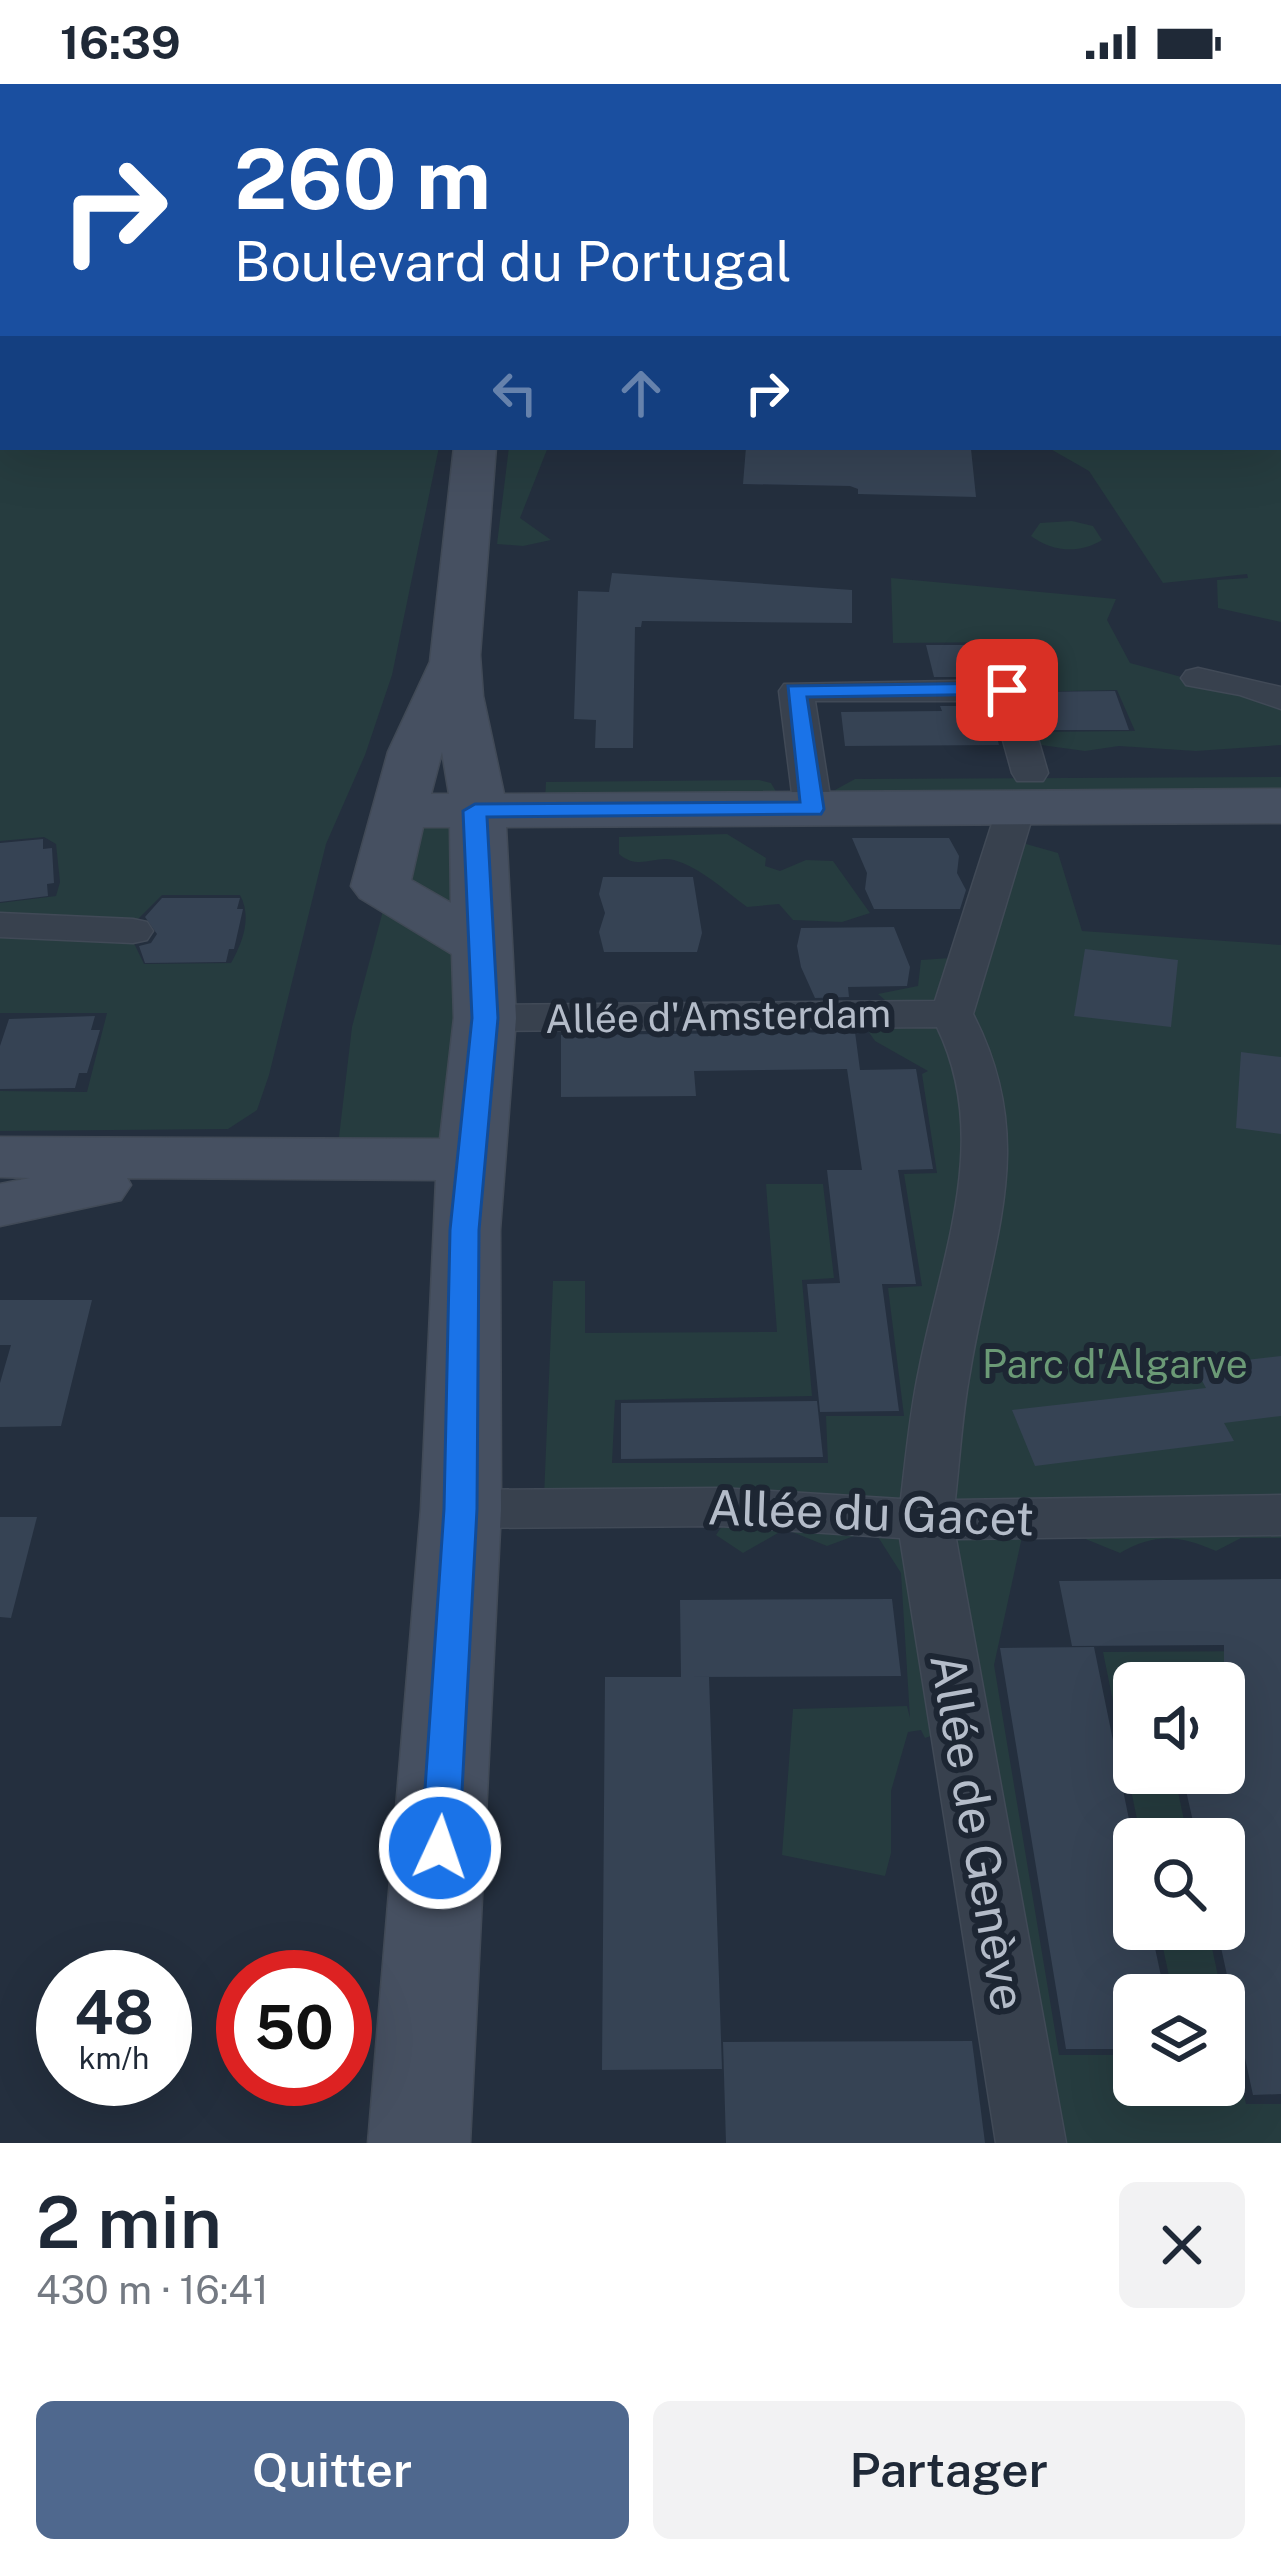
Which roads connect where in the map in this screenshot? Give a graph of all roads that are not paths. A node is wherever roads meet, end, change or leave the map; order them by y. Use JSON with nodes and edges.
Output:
{"nodes":[{"id":1,"x":475,"y":450,"type":"edge"},
{"id":2,"x":454,"y":646,"type":"junction"},
{"id":3,"x":1198,"y":679,"type":"dead end"},
{"id":4,"x":1281,"y":699,"type":"edge"},
{"id":5,"x":1281,"y":772,"type":"edge"},
{"id":6,"x":1023,"y":790,"type":"junction"},
{"id":7,"x":810,"y":792,"type":"junction"},
{"id":8,"x":475,"y":793,"type":"junction"},
{"id":9,"x":405,"y":794,"type":"junction"},
{"id":10,"x":1281,"y":806,"type":"edge"},
{"id":11,"x":0,"y":925,"type":"edge"},
{"id":12,"x":133,"y":931,"type":"dead end"},
{"id":13,"x":484,"y":946,"type":"junction"},
{"id":14,"x":952,"y":1014,"type":"junction"},
{"id":15,"x":485,"y":1018,"type":"junction"},
{"id":16,"x":0,"y":1157,"type":"edge"},
{"id":17,"x":470,"y":1160,"type":"junction"},
{"id":18,"x":206,"y":1162,"type":"junction"},
{"id":19,"x":0,"y":1205,"type":"edge"},
{"id":20,"x":460,"y":1509,"type":"junction"},
{"id":21,"x":1281,"y":1515,"type":"edge"},
{"id":22,"x":925,"y":1520,"type":"junction"},
{"id":23,"x":418,"y":2143,"type":"edge"},
{"id":24,"x":1031,"y":2143,"type":"edge"}],
"edges":[{"from":1,"to":2,"type":"main road"},
{"from":2,"to":8,"type":"main road"},
{"from":2,"to":9,"type":"main road"},
{"from":3,"to":4,"type":"street"},
{"from":5,"to":6,"type":"main road"},
{"from":6,"to":7,"type":"main road"},
{"from":6,"to":7,"type":"street"},
{"from":6,"to":10,"type":"main road"},
{"from":6,"to":14,"type":"street"},
{"from":7,"to":8,"type":"main road"},
{"from":8,"to":9,"type":"main road"},
{"from":8,"to":13,"type":"main road"},
{"from":9,"to":13,"type":"main road"},
{"from":11,"to":12,"type":"street"},
{"from":13,"to":15,"type":"main road"},
{"from":14,"to":15,"type":"street","name":"Allée d'Amsterdam"},
{"from":14,"to":22,"type":"street","name":"Allée de Genève"},
{"from":15,"to":17,"type":"main road"},
{"from":16,"to":18,"type":"main road"},
{"from":17,"to":18,"type":"main road"},
{"from":17,"to":20,"type":"main road"},
{"from":18,"to":19,"type":"main road"},
{"from":20,"to":22,"type":"street","name":"Allée du Gacet"},
{"from":20,"to":23,"type":"main road"},
{"from":21,"to":22,"type":"street","name":"Allée du Gacet"},
{"from":22,"to":24,"type":"street","name":"Allée de Genève"}]}
